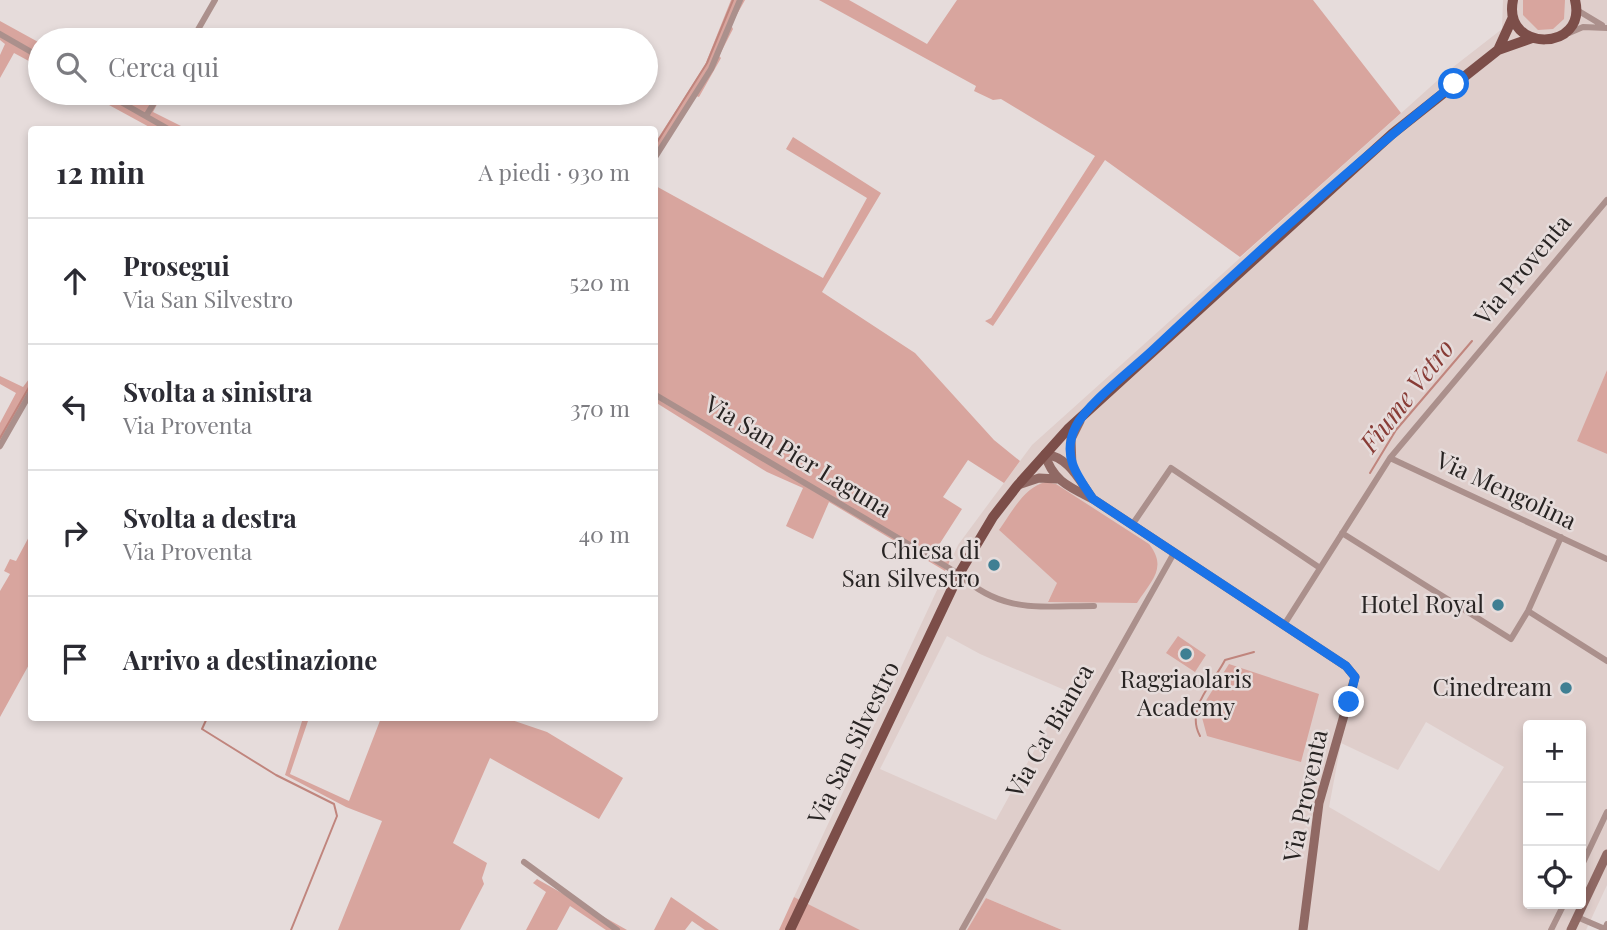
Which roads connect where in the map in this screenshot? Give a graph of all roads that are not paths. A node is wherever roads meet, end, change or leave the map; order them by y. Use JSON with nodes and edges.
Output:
{"nodes":[{"id":1,"x":215,"y":0,"type":"edge"},
{"id":2,"x":740,"y":0,"type":"edge"},
{"id":3,"x":1513,"y":0,"type":"edge"},
{"id":4,"x":1577,"y":4,"type":"edge"},
{"id":5,"x":1513,"y":17,"type":"junction"},
{"id":6,"x":1607,"y":27,"type":"edge"},
{"id":7,"x":199,"y":28,"type":"edge"},
{"id":8,"x":0,"y":34,"type":"edge"},
{"id":9,"x":1532,"y":38,"type":"junction"},
{"id":10,"x":1558,"y":38,"type":"junction"},
{"id":11,"x":28,"y":50,"type":"edge"},
{"id":12,"x":1498,"y":50,"type":"junction"},
{"id":13,"x":126,"y":105,"type":"edge"},
{"id":14,"x":153,"y":105,"type":"edge"},
{"id":15,"x":146,"y":116,"type":"junction"},
{"id":16,"x":163,"y":126,"type":"edge"},
{"id":17,"x":658,"y":153,"type":"edge"},
{"id":18,"x":1607,"y":200,"type":"edge"},
{"id":19,"x":658,"y":396,"type":"edge"},
{"id":20,"x":28,"y":397,"type":"edge"},
{"id":21,"x":1085,"y":413,"type":"junction"},
{"id":22,"x":0,"y":446,"type":"edge"},
{"id":23,"x":1045,"y":454,"type":"junction"},
{"id":24,"x":1390,"y":458,"type":"junction"},
{"id":25,"x":1072,"y":469,"type":"junction"},
{"id":26,"x":1057,"y":479,"type":"junction"},
{"id":27,"x":1017,"y":486,"type":"junction"},
{"id":28,"x":1093,"y":499,"type":"junction"},
{"id":29,"x":1132,"y":525,"type":"junction"},
{"id":30,"x":1342,"y":533,"type":"junction"},
{"id":31,"x":1561,"y":537,"type":"junction"},
{"id":32,"x":1174,"y":553,"type":"junction"},
{"id":33,"x":1607,"y":559,"type":"edge"},
{"id":34,"x":1320,"y":568,"type":"junction"},
{"id":35,"x":959,"y":574,"type":"junction"},
{"id":36,"x":1094,"y":606,"type":"dead end"},
{"id":37,"x":1528,"y":611,"type":"junction"},
{"id":38,"x":1284,"y":625,"type":"junction"},
{"id":39,"x":1607,"y":661,"type":"edge"},
{"id":40,"x":1607,"y":813,"type":"edge"},
{"id":41,"x":1607,"y":854,"type":"edge"},
{"id":42,"x":1586,"y":857,"type":"edge"},
{"id":43,"x":524,"y":862,"type":"dead end"},
{"id":44,"x":1562,"y":909,"type":"edge"},
{"id":45,"x":1571,"y":909,"type":"edge"},
{"id":46,"x":1578,"y":914,"type":"junction"},
{"id":47,"x":1607,"y":924,"type":"edge"},
{"id":48,"x":617,"y":930,"type":"edge"},
{"id":49,"x":790,"y":930,"type":"edge"},
{"id":50,"x":962,"y":930,"type":"edge"},
{"id":51,"x":1303,"y":930,"type":"edge"},
{"id":52,"x":1551,"y":930,"type":"edge"},
{"id":53,"x":1571,"y":930,"type":"edge"}],
"edges":[{"from":1,"to":7,"type":"street"},
{"from":2,"to":17,"type":"street"},
{"from":3,"to":5,"type":"main road"},
{"from":4,"to":6,"type":"street"},
{"from":4,"to":10,"type":"main road"},
{"from":5,"to":9,"type":"main road"},
{"from":5,"to":12,"type":"main road","name":"Via San Silvestro"},
{"from":6,"to":10,"type":"street"},
{"from":8,"to":11,"type":"street"},
{"from":9,"to":10,"type":"main road","name":"Via San Silvestro"},
{"from":9,"to":12,"type":"main road","name":"Via San Silvestro"},
{"from":12,"to":21,"type":"main road","name":"Via San Silvestro"},
{"from":13,"to":15,"type":"street"},
{"from":14,"to":15,"type":"street"},
{"from":15,"to":16,"type":"street"},
{"from":18,"to":24,"type":"street","name":"Via Proventa"},
{"from":19,"to":35,"type":"street","name":"Via San Pier Laguna"},
{"from":20,"to":22,"type":"street"},
{"from":21,"to":23,"type":"main road","name":"Via San Silvestro"},
{"from":21,"to":25,"type":"street"},
{"from":23,"to":25,"type":"street","name":"Via Proventa"},
{"from":23,"to":26,"type":"street"},
{"from":23,"to":27,"type":"main road","name":"Via San Silvestro"},
{"from":24,"to":30,"type":"street","name":"Via Proventa"},
{"from":24,"to":31,"type":"street","name":"Via Mengolina"},
{"from":25,"to":28,"type":"street","name":"Via Proventa"},
{"from":26,"to":27,"type":"street"},
{"from":26,"to":28,"type":"street","name":"Via Proventa"},
{"from":27,"to":35,"type":"main road","name":"Via San Silvestro"},
{"from":28,"to":29,"type":"street","name":"Via Proventa"},
{"from":29,"to":32,"type":"street","name":"Via Proventa"},
{"from":29,"to":34,"type":"street"},
{"from":30,"to":34,"type":"street","name":"Via Proventa"},
{"from":30,"to":37,"type":"street"},
{"from":31,"to":33,"type":"street","name":"Via Mengolina"},
{"from":31,"to":37,"type":"street"},
{"from":32,"to":38,"type":"street","name":"Via Proventa"},
{"from":32,"to":50,"type":"street","name":"Via Ca' Bianca"},
{"from":34,"to":38,"type":"street","name":"Via Proventa"},
{"from":35,"to":36,"type":"street"},
{"from":35,"to":49,"type":"main road","name":"Via San Silvestro"},
{"from":37,"to":39,"type":"street"},
{"from":38,"to":51,"type":"street","name":"Via Proventa"},
{"from":40,"to":42,"type":"street"},
{"from":41,"to":46,"type":"street"},
{"from":43,"to":48,"type":"street"},
{"from":44,"to":52,"type":"street"},
{"from":45,"to":46,"type":"street"},
{"from":46,"to":47,"type":"street"},
{"from":46,"to":53,"type":"street"}]}
